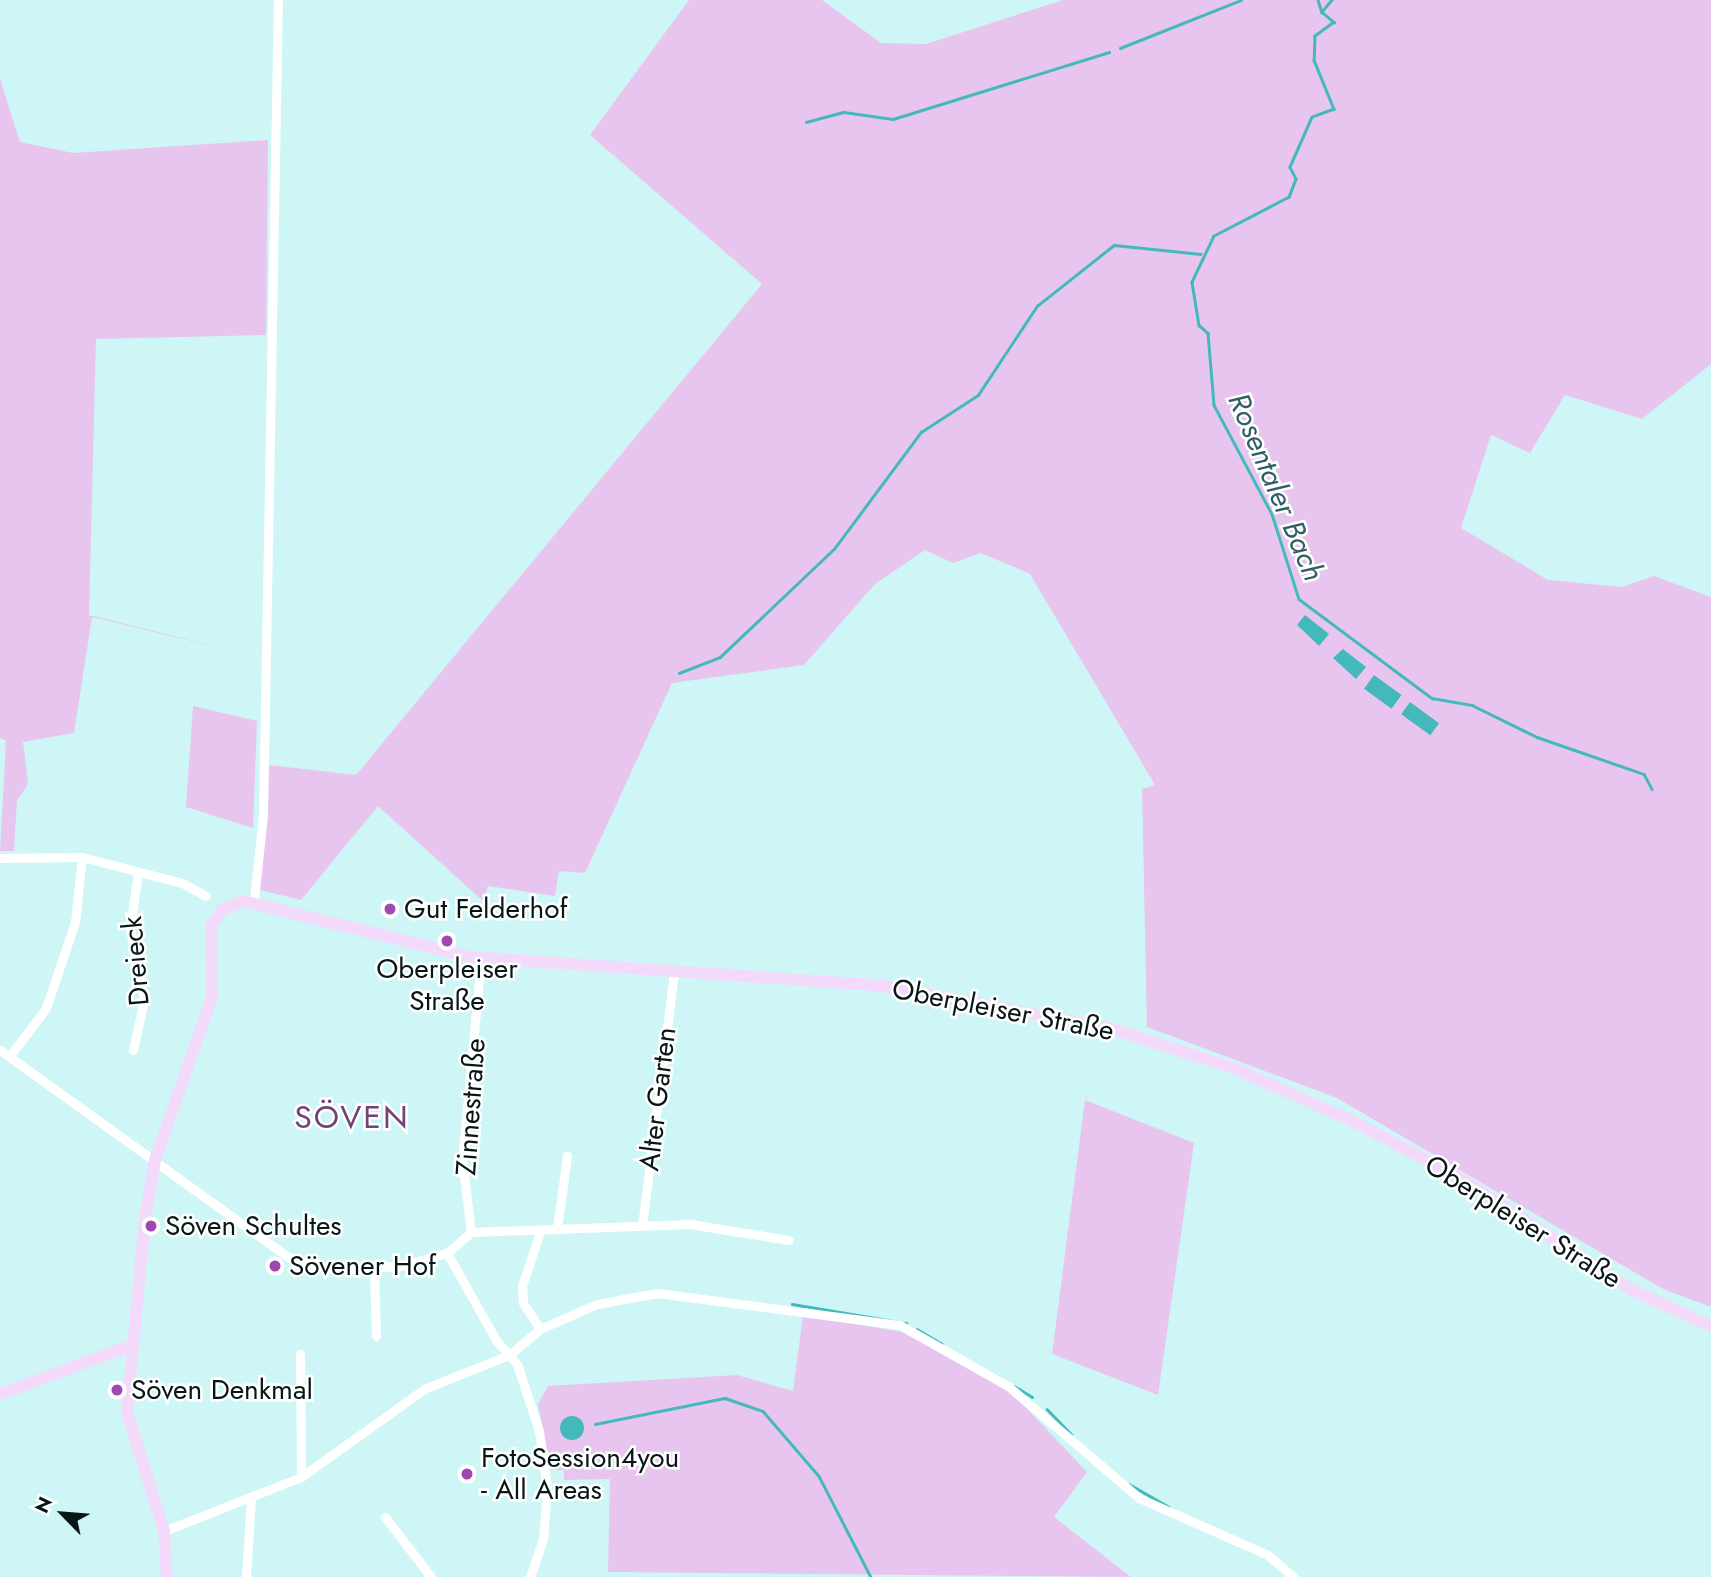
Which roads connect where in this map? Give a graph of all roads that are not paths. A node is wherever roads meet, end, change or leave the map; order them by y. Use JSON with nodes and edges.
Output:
{"nodes":[{"id":1,"x":278,"y":0,"type":"edge"},
{"id":2,"x":82,"y":857,"type":"junction"},
{"id":3,"x":0,"y":858,"type":"edge"},
{"id":4,"x":138,"y":872,"type":"junction"},
{"id":5,"x":206,"y":896,"type":"dead end"},
{"id":6,"x":254,"y":900,"type":"junction"},
{"id":7,"x":481,"y":958,"type":"junction"},
{"id":8,"x":674,"y":972,"type":"junction"},
{"id":9,"x":0,"y":1050,"type":"edge"},
{"id":10,"x":133,"y":1050,"type":"dead end"},
{"id":11,"x":9,"y":1057,"type":"junction"},
{"id":12,"x":567,"y":1156,"type":"dead end"},
{"id":13,"x":155,"y":1160,"type":"junction"},
{"id":14,"x":642,"y":1226,"type":"junction"},
{"id":15,"x":557,"y":1229,"type":"junction"},
{"id":16,"x":471,"y":1232,"type":"junction"},
{"id":17,"x":540,"y":1232,"type":"junction"},
{"id":18,"x":789,"y":1240,"type":"dead end"},
{"id":19,"x":447,"y":1254,"type":"junction"},
{"id":20,"x":374,"y":1270,"type":"junction"},
{"id":21,"x":1711,"y":1326,"type":"edge"},
{"id":22,"x":540,"y":1329,"type":"junction"},
{"id":23,"x":376,"y":1336,"type":"dead end"},
{"id":24,"x":133,"y":1345,"type":"junction"},
{"id":25,"x":300,"y":1354,"type":"dead end"},
{"id":26,"x":509,"y":1354,"type":"junction"},
{"id":27,"x":0,"y":1394,"type":"edge"},
{"id":28,"x":301,"y":1477,"type":"junction"},
{"id":29,"x":251,"y":1497,"type":"junction"},
{"id":30,"x":385,"y":1517,"type":"dead end"},
{"id":31,"x":164,"y":1531,"type":"junction"},
{"id":32,"x":167,"y":1577,"type":"edge"},
{"id":33,"x":246,"y":1577,"type":"edge"},
{"id":34,"x":431,"y":1577,"type":"edge"},
{"id":35,"x":530,"y":1577,"type":"edge"},
{"id":36,"x":1293,"y":1577,"type":"edge"}],
"edges":[{"from":1,"to":6,"type":"street"},
{"from":2,"to":3,"type":"street"},
{"from":2,"to":4,"type":"street"},
{"from":2,"to":11,"type":"street"},
{"from":4,"to":5,"type":"street"},
{"from":4,"to":10,"type":"street","name":"Dreieck"},
{"from":6,"to":7,"type":"main road","name":"Oberpleiser Straße"},
{"from":6,"to":13,"type":"main road"},
{"from":7,"to":8,"type":"main road","name":"Oberpleiser Straße"},
{"from":7,"to":16,"type":"street","name":"Zinnestraße"},
{"from":8,"to":14,"type":"street","name":"Alter Garten"},
{"from":8,"to":21,"type":"main road","name":"Oberpleiser Straße"},
{"from":9,"to":11,"type":"street"},
{"from":11,"to":13,"type":"street"},
{"from":12,"to":15,"type":"street"},
{"from":13,"to":20,"type":"street"},
{"from":13,"to":24,"type":"main road"},
{"from":14,"to":15,"type":"street"},
{"from":14,"to":18,"type":"street"},
{"from":15,"to":17,"type":"street"},
{"from":16,"to":17,"type":"street"},
{"from":16,"to":19,"type":"street"},
{"from":17,"to":22,"type":"street"},
{"from":19,"to":20,"type":"street"},
{"from":19,"to":26,"type":"street"},
{"from":20,"to":23,"type":"street"},
{"from":22,"to":26,"type":"street"},
{"from":22,"to":36,"type":"street"},
{"from":24,"to":27,"type":"main road"},
{"from":24,"to":31,"type":"main road"},
{"from":25,"to":28,"type":"street"},
{"from":26,"to":28,"type":"street"},
{"from":26,"to":35,"type":"street"},
{"from":28,"to":29,"type":"street"},
{"from":29,"to":31,"type":"street"},
{"from":29,"to":33,"type":"street"},
{"from":30,"to":34,"type":"street"},
{"from":31,"to":32,"type":"main road"}]}
